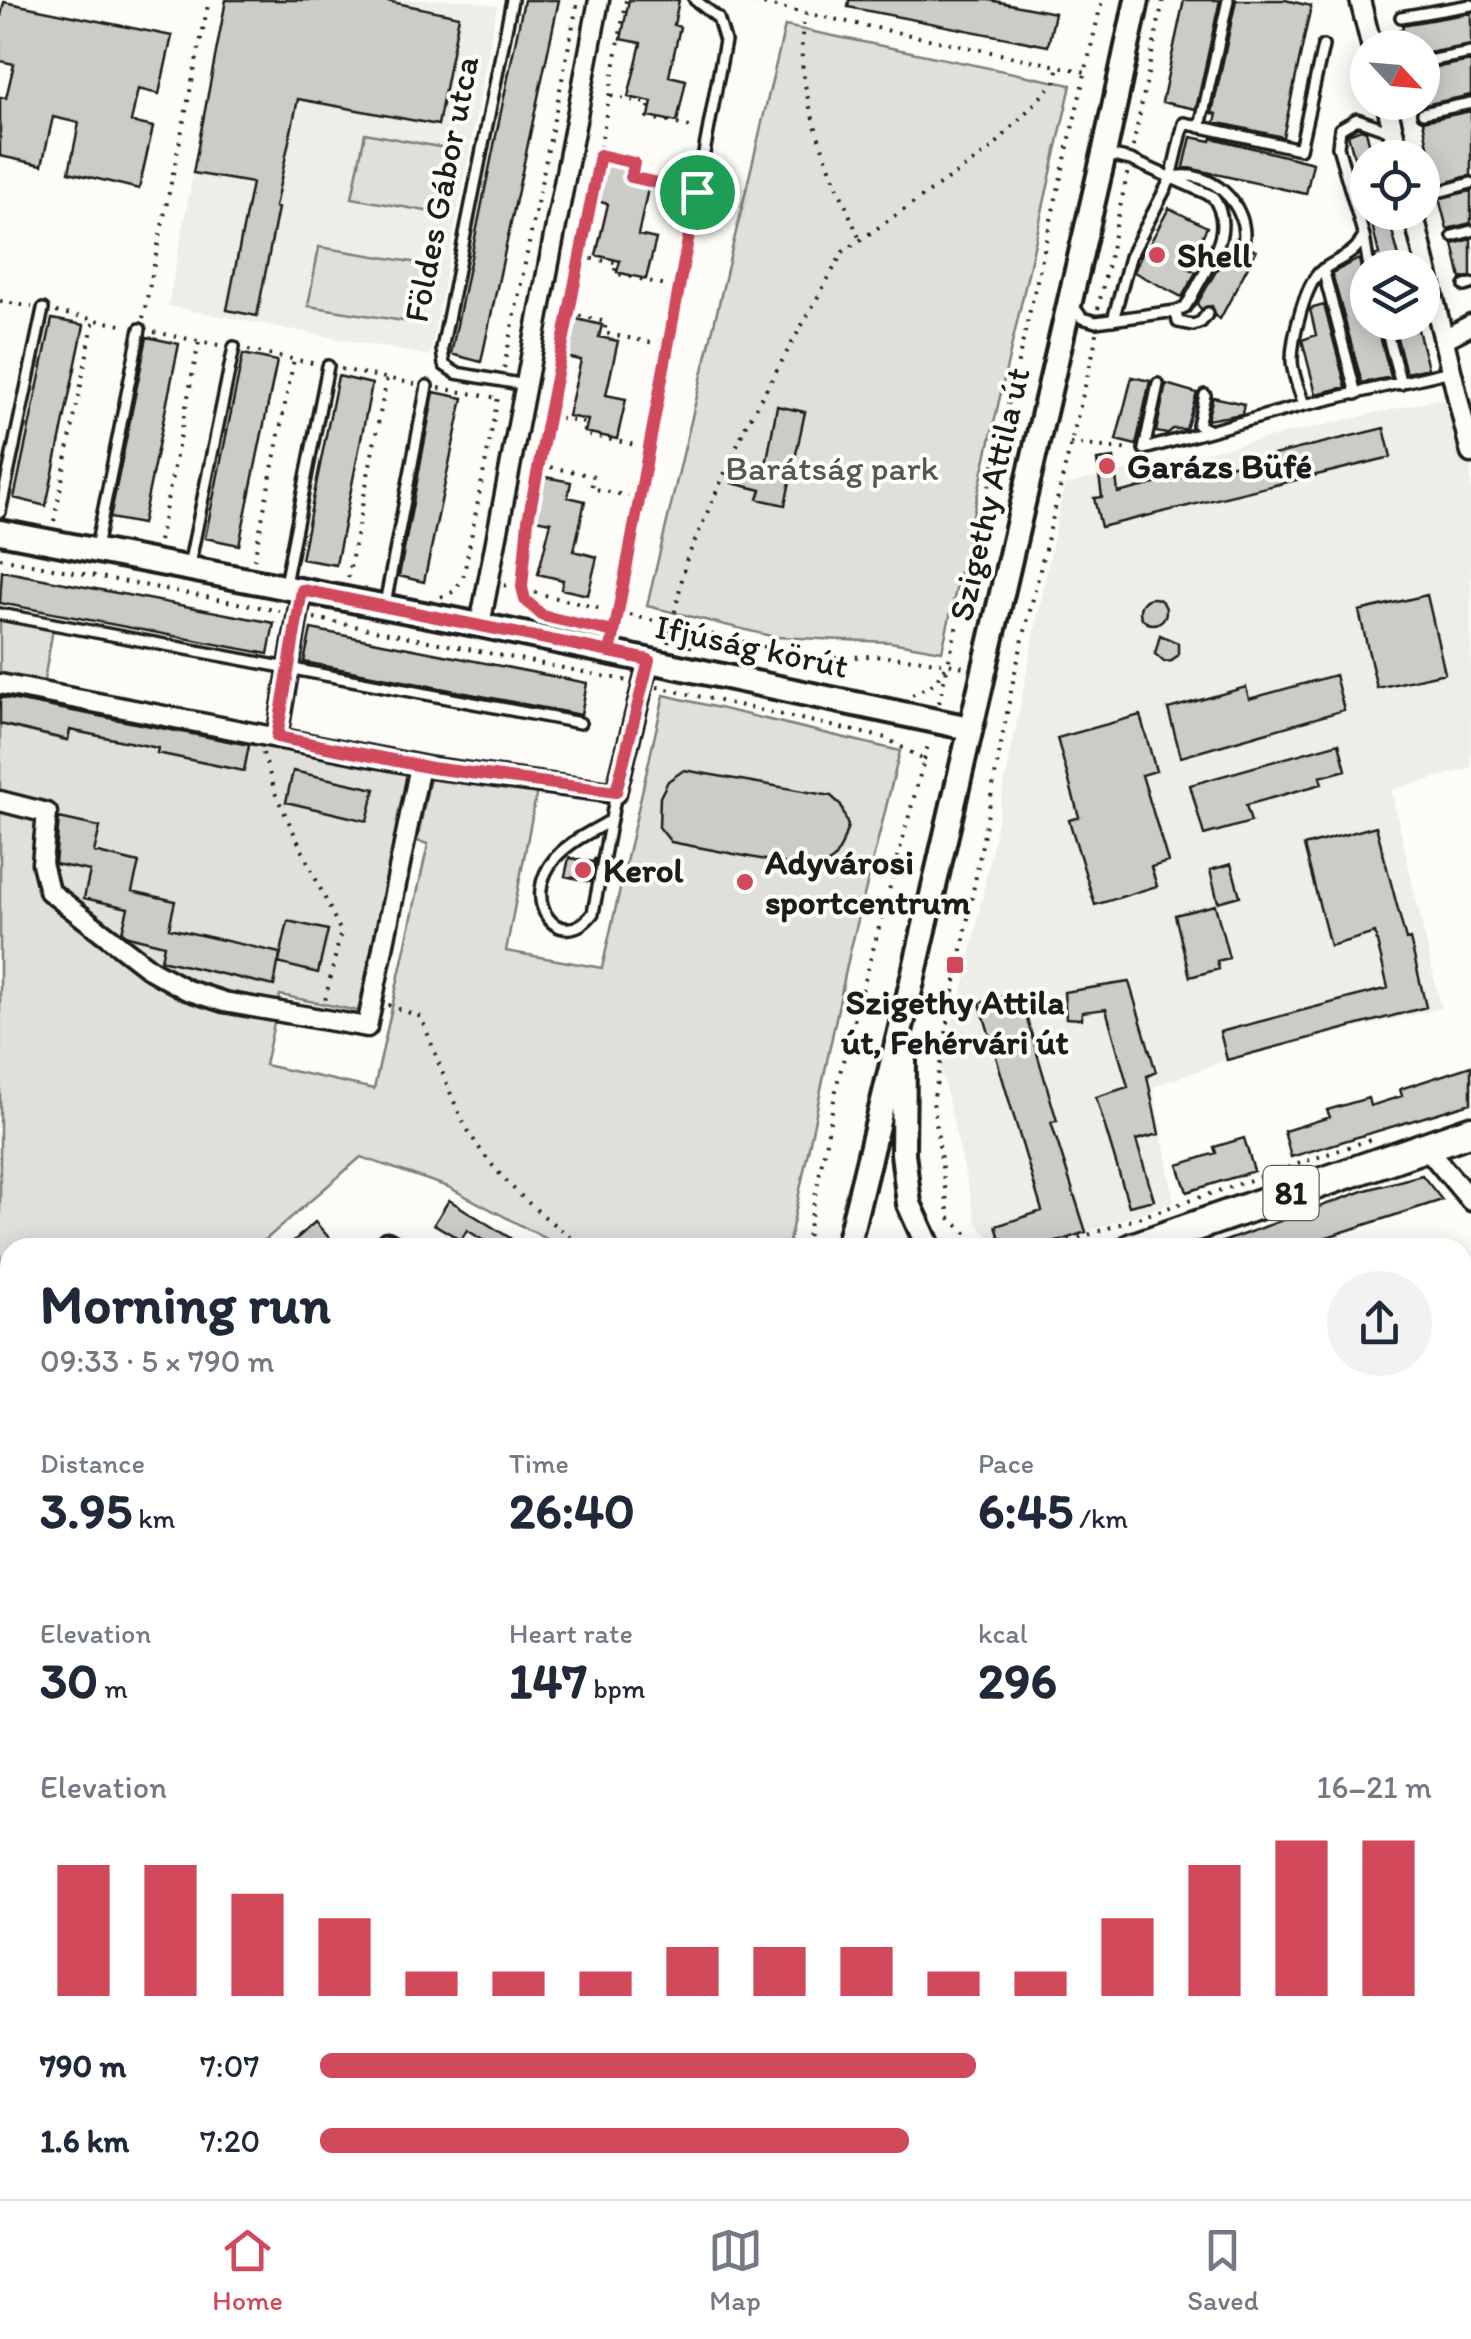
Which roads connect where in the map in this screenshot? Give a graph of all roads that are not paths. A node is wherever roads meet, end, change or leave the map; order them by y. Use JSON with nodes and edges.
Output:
{"nodes":[{"id":1,"x":512,"y":0,"type":"edge"},
{"id":2,"x":599,"y":0,"type":"edge"},
{"id":3,"x":695,"y":0,"type":"edge"},
{"id":4,"x":1137,"y":0,"type":"edge"},
{"id":5,"x":1228,"y":0,"type":"edge"},
{"id":6,"x":1360,"y":0,"type":"edge"},
{"id":7,"x":1471,"y":5,"type":"edge"},
{"id":8,"x":1401,"y":18,"type":"dead end"},
{"id":9,"x":1368,"y":30,"type":"edge"},
{"id":10,"x":1323,"y":46,"type":"dead end"},
{"id":11,"x":1471,"y":53,"type":"edge"},
{"id":12,"x":1440,"y":59,"type":"edge"},
{"id":13,"x":1471,"y":103,"type":"edge"},
{"id":14,"x":1440,"y":110,"type":"edge"},
{"id":15,"x":1390,"y":120,"type":"edge"},
{"id":16,"x":1200,"y":127,"type":"junction"},
{"id":17,"x":1393,"y":132,"type":"junction"},
{"id":18,"x":1395,"y":140,"type":"edge"},
{"id":19,"x":1104,"y":154,"type":"junction"},
{"id":20,"x":1171,"y":178,"type":"junction"},
{"id":21,"x":1471,"y":183,"type":"edge"},
{"id":22,"x":1442,"y":190,"type":"dead end"},
{"id":23,"x":1417,"y":230,"type":"edge"},
{"id":24,"x":1471,"y":231,"type":"edge"},
{"id":25,"x":1364,"y":236,"type":"junction"},
{"id":26,"x":1452,"y":236,"type":"dead end"},
{"id":27,"x":1243,"y":244,"type":"dead end"},
{"id":28,"x":1366,"y":250,"type":"edge"},
{"id":29,"x":1324,"y":269,"type":"junction"},
{"id":30,"x":1072,"y":294,"type":"junction"},
{"id":31,"x":43,"y":309,"type":"road end"},
{"id":32,"x":1176,"y":311,"type":"junction"},
{"id":33,"x":1208,"y":313,"type":"dead end"},
{"id":34,"x":1113,"y":320,"type":"junction"},
{"id":35,"x":1471,"y":326,"type":"edge"},
{"id":36,"x":140,"y":329,"type":"road end"},
{"id":37,"x":1444,"y":338,"type":"junction"},
{"id":38,"x":1389,"y":340,"type":"edge"},
{"id":39,"x":234,"y":347,"type":"road end"},
{"id":40,"x":328,"y":366,"type":"road end"},
{"id":41,"x":1452,"y":371,"type":"junction"},
{"id":42,"x":1158,"y":384,"type":"dead end"},
{"id":43,"x":1400,"y":384,"type":"junction"},
{"id":44,"x":427,"y":386,"type":"road end"},
{"id":45,"x":526,"y":386,"type":"junction"},
{"id":46,"x":1356,"y":394,"type":"junction"},
{"id":47,"x":1204,"y":396,"type":"dead end"},
{"id":48,"x":1304,"y":405,"type":"junction"},
{"id":49,"x":1216,"y":430,"type":"junction"},
{"id":50,"x":1471,"y":453,"type":"edge"},
{"id":51,"x":0,"y":512,"type":"edge"},
{"id":52,"x":0,"y":532,"type":"edge"},
{"id":53,"x":96,"y":551,"type":"junction"},
{"id":54,"x":189,"y":569,"type":"junction"},
{"id":55,"x":293,"y":588,"type":"junction"},
{"id":56,"x":384,"y":606,"type":"junction"},
{"id":57,"x":0,"y":614,"type":"edge"},
{"id":58,"x":480,"y":624,"type":"junction"},
{"id":59,"x":610,"y":652,"type":"junction"},
{"id":60,"x":649,"y":660,"type":"junction"},
{"id":61,"x":288,"y":669,"type":"junction"},
{"id":62,"x":0,"y":684,"type":"edge"},
{"id":63,"x":580,"y":724,"type":"dead end"},
{"id":64,"x":969,"y":728,"type":"junction"},
{"id":65,"x":277,"y":737,"type":"junction"},
{"id":66,"x":420,"y":766,"type":"junction"},
{"id":67,"x":616,"y":792,"type":"junction"},
{"id":68,"x":0,"y":801,"type":"edge"},
{"id":69,"x":610,"y":822,"type":"junction"},
{"id":70,"x":908,"y":1003,"type":"junction"},
{"id":71,"x":1471,"y":1131,"type":"edge"},
{"id":72,"x":1425,"y":1146,"type":"junction"},
{"id":73,"x":1471,"y":1201,"type":"edge"},
{"id":74,"x":849,"y":1238,"type":"edge"},
{"id":75,"x":924,"y":1238,"type":"edge"},
{"id":76,"x":1168,"y":1238,"type":"edge"}],
"edges":[{"from":1,"to":45,"type":"lane","name":"Földes Gábor utca"},
{"from":2,"to":45,"type":"street"},
{"from":3,"to":59,"type":"lane"},
{"from":4,"to":19,"type":"street","name":"Szigethy Attila út"},
{"from":5,"to":16,"type":"lane"},
{"from":6,"to":9,"type":"street"},
{"from":7,"to":8,"type":"lane"},
{"from":10,"to":16,"type":"lane"},
{"from":11,"to":12,"type":"lane"},
{"from":13,"to":14,"type":"lane"},
{"from":15,"to":17,"type":"street"},
{"from":16,"to":20,"type":"lane"},
{"from":17,"to":18,"type":"street"},
{"from":17,"to":25,"type":"lane"},
{"from":19,"to":20,"type":"lane"},
{"from":19,"to":30,"type":"street","name":"Szigethy Attila út"},
{"from":20,"to":27,"type":"lane"},
{"from":20,"to":32,"type":"lane"},
{"from":20,"to":34,"type":"lane"},
{"from":21,"to":22,"type":"lane"},
{"from":23,"to":37,"type":"street"},
{"from":24,"to":26,"type":"lane"},
{"from":25,"to":28,"type":"lane"},
{"from":25,"to":29,"type":"lane"},
{"from":29,"to":46,"type":"lane"},
{"from":29,"to":48,"type":"lane"},
{"from":30,"to":34,"type":"lane"},
{"from":30,"to":64,"type":"street","name":"Szigethy Attila út"},
{"from":31,"to":51,"type":"lane"},
{"from":32,"to":33,"type":"lane"},
{"from":32,"to":34,"type":"lane"},
{"from":35,"to":37,"type":"street"},
{"from":36,"to":53,"type":"lane"},
{"from":37,"to":41,"type":"street"},
{"from":38,"to":43,"type":"lane"},
{"from":39,"to":54,"type":"lane"},
{"from":40,"to":55,"type":"lane"},
{"from":41,"to":43,"type":"lane"},
{"from":41,"to":50,"type":"street"},
{"from":42,"to":49,"type":"lane"},
{"from":43,"to":46,"type":"lane"},
{"from":44,"to":56,"type":"lane"},
{"from":45,"to":58,"type":"street"},
{"from":46,"to":48,"type":"lane"},
{"from":47,"to":49,"type":"lane"},
{"from":48,"to":49,"type":"lane"},
{"from":52,"to":53,"type":"street","name":"Ifjúság körút"},
{"from":53,"to":54,"type":"street","name":"Ifjúság körút"},
{"from":54,"to":55,"type":"street","name":"Ifjúság körút"},
{"from":55,"to":56,"type":"street","name":"Ifjúság körút"},
{"from":55,"to":61,"type":"street"},
{"from":56,"to":58,"type":"street","name":"Ifjúság körút"},
{"from":57,"to":61,"type":"lane"},
{"from":58,"to":59,"type":"street","name":"Ifjúság körút"},
{"from":59,"to":60,"type":"street","name":"Ifjúság körút"},
{"from":60,"to":64,"type":"street","name":"Ifjúság körút"},
{"from":60,"to":67,"type":"street"},
{"from":61,"to":63,"type":"lane"},
{"from":61,"to":65,"type":"street"},
{"from":62,"to":65,"type":"street"},
{"from":64,"to":70,"type":"street","name":"Szigethy Attila út"},
{"from":65,"to":66,"type":"street"},
{"from":66,"to":67,"type":"street"},
{"from":66,"to":68,"type":"street"},
{"from":67,"to":69,"type":"lane"},
{"from":69,"to":69,"type":"lane"},
{"from":70,"to":74,"type":"street","name":"Szigethy Attila út"},
{"from":70,"to":75,"type":"street","name":"Szigethy Attila út"},
{"from":71,"to":72,"type":"main road","number":"81"},
{"from":72,"to":73,"type":"street"},
{"from":72,"to":76,"type":"main road","number":"81"}]}
